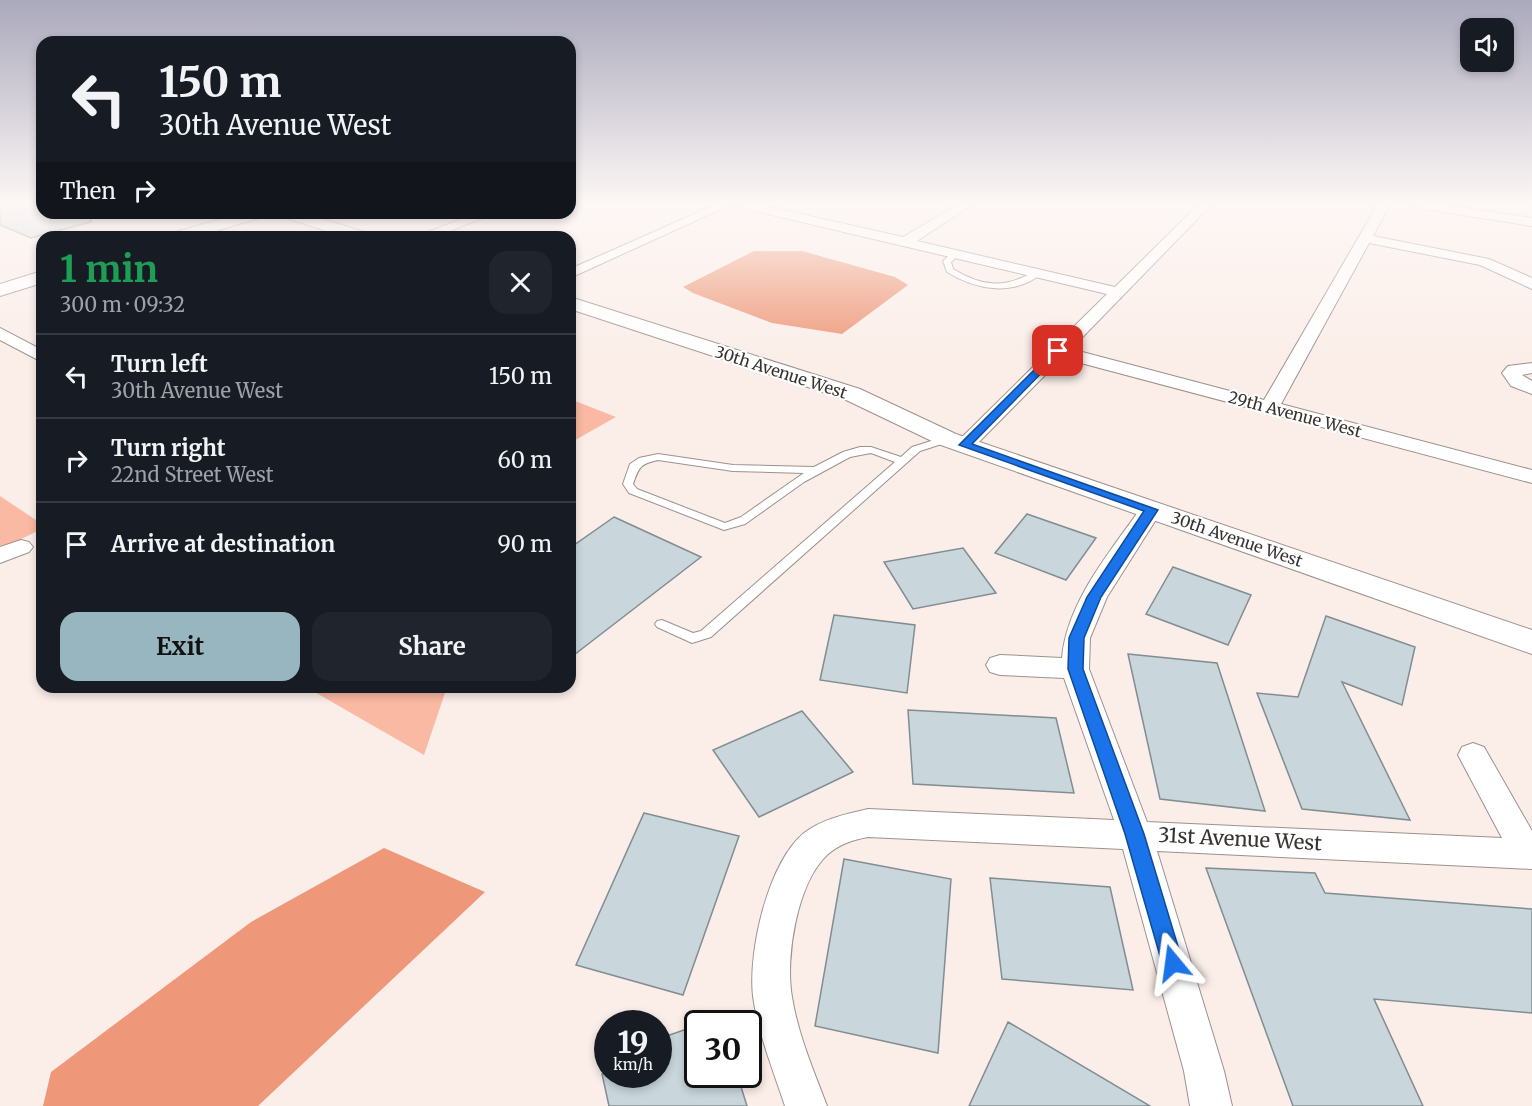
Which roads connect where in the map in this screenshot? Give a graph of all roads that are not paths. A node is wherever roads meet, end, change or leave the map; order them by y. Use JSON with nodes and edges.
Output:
{"nodes":[{"id":1,"x":611,"y":256,"type":"edge"},
{"id":2,"x":954,"y":256,"type":"edge"},
{"id":3,"x":963,"y":256,"type":"edge"},
{"id":4,"x":1154,"y":256,"type":"edge"},
{"id":5,"x":1354,"y":256,"type":"edge"},
{"id":6,"x":1454,"y":256,"type":"edge"},
{"id":7,"x":576,"y":271,"type":"edge"},
{"id":8,"x":1038,"y":273,"type":"junction"},
{"id":9,"x":36,"y":279,"type":"edge"},
{"id":10,"x":1532,"y":284,"type":"edge"},
{"id":11,"x":0,"y":290,"type":"edge"},
{"id":12,"x":1118,"y":292,"type":"junction"},
{"id":13,"x":576,"y":305,"type":"edge"},
{"id":14,"x":0,"y":333,"type":"edge"},
{"id":15,"x":1058,"y":351,"type":"junction"},
{"id":16,"x":36,"y":354,"type":"edge"},
{"id":17,"x":1532,"y":368,"type":"edge"},
{"id":18,"x":1532,"y":388,"type":"edge"},
{"id":19,"x":1270,"y":407,"type":"junction"},
{"id":20,"x":956,"y":442,"type":"junction"},
{"id":21,"x":902,"y":461,"type":"junction"},
{"id":22,"x":817,"y":470,"type":"junction"},
{"id":23,"x":1532,"y":477,"type":"edge"},
{"id":24,"x":1151,"y":510,"type":"junction"},
{"id":25,"x":662,"y":624,"type":"dead end"},
{"id":26,"x":1532,"y":642,"type":"edge"},
{"id":27,"x":1000,"y":665,"type":"dead end"},
{"id":28,"x":1076,"y":669,"type":"junction"},
{"id":29,"x":1473,"y":755,"type":"dead end"},
{"id":30,"x":1135,"y":834,"type":"junction"},
{"id":31,"x":1530,"y":854,"type":"edge"},
{"id":32,"x":806,"y":1106,"type":"edge"},
{"id":33,"x":1211,"y":1106,"type":"edge"}],
"edges":[{"from":1,"to":7,"type":"street"},
{"from":2,"to":8,"type":"lane"},
{"from":3,"to":8,"type":"street"},
{"from":4,"to":12,"type":"street"},
{"from":5,"to":19,"type":"street"},
{"from":6,"to":10,"type":"street"},
{"from":8,"to":12,"type":"street"},
{"from":9,"to":11,"type":"street"},
{"from":12,"to":15,"type":"street"},
{"from":13,"to":20,"type":"street","name":"30th Avenue West"},
{"from":14,"to":16,"type":"street"},
{"from":15,"to":19,"type":"street","name":"29th Avenue West"},
{"from":15,"to":20,"type":"street"},
{"from":17,"to":18,"type":"street"},
{"from":19,"to":23,"type":"street","name":"29th Avenue West"},
{"from":20,"to":21,"type":"lane"},
{"from":20,"to":24,"type":"street","name":"30th Avenue West"},
{"from":21,"to":22,"type":"lane"},
{"from":21,"to":25,"type":"lane"},
{"from":22,"to":22,"type":"lane"},
{"from":24,"to":26,"type":"street","name":"30th Avenue West"},
{"from":24,"to":28,"type":"street"},
{"from":27,"to":28,"type":"street"},
{"from":28,"to":30,"type":"street"},
{"from":29,"to":31,"type":"street"},
{"from":30,"to":31,"type":"street","name":"31st Avenue West"},
{"from":30,"to":32,"type":"street","name":"31st Avenue West"},
{"from":30,"to":33,"type":"street"}]}
